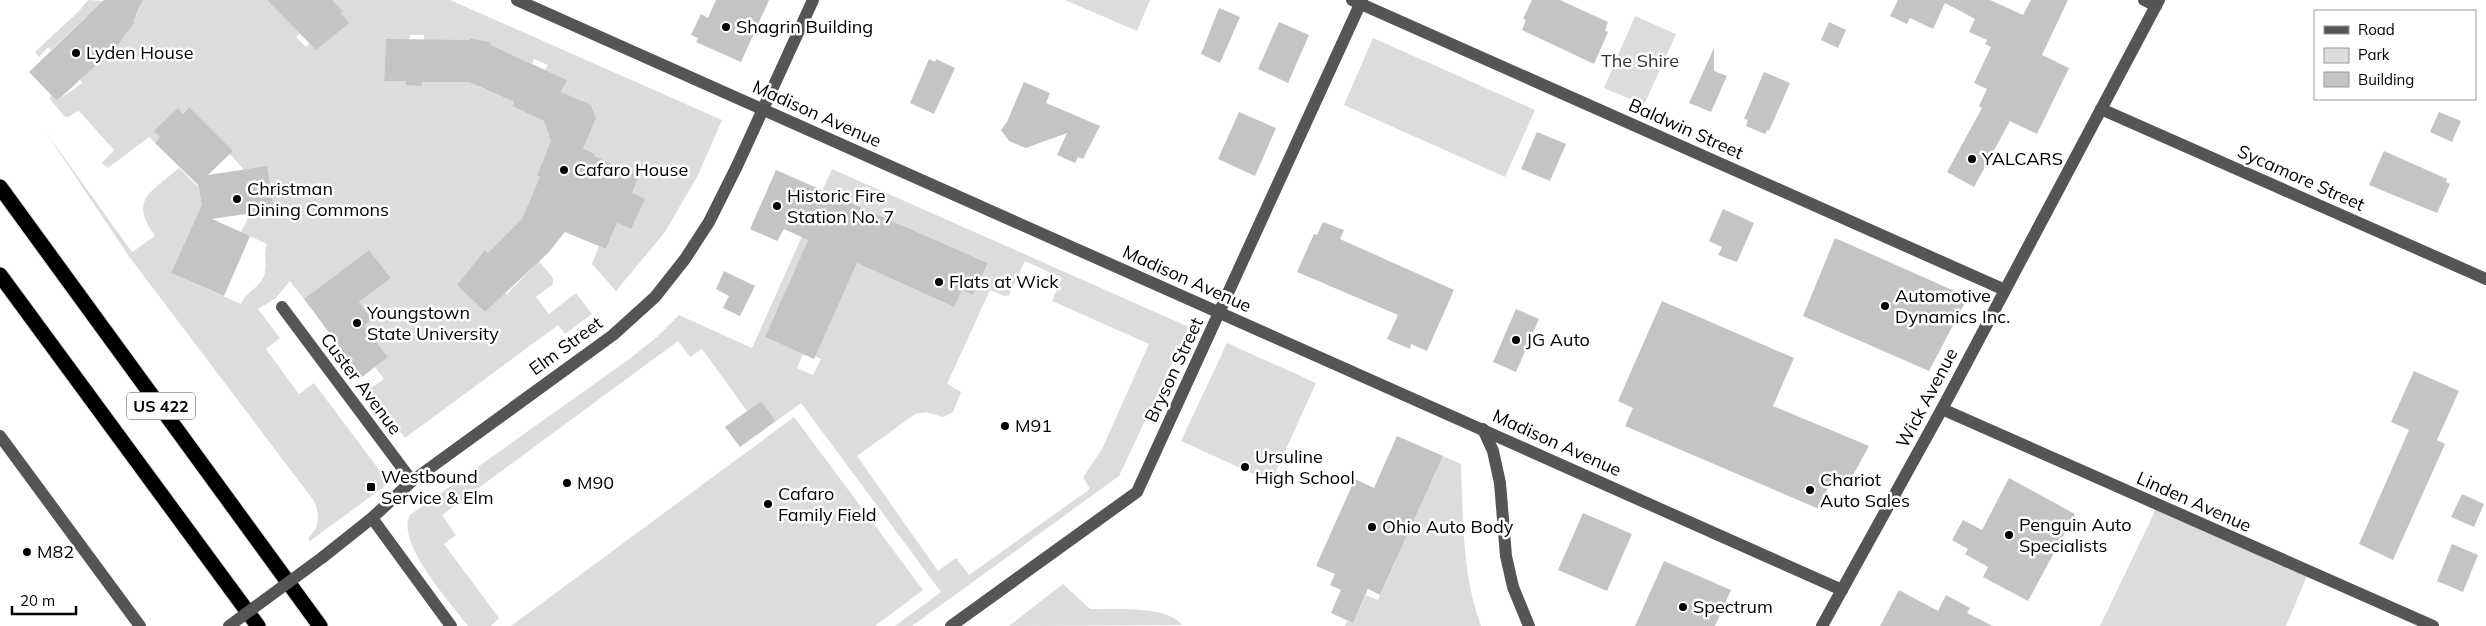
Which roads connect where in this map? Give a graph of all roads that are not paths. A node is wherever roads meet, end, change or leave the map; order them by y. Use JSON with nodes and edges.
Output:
{"nodes":[{"id":1,"x":518,"y":0,"type":"edge"},
{"id":2,"x":812,"y":0,"type":"edge"},
{"id":3,"x":2144,"y":0,"type":"edge"},
{"id":4,"x":1358,"y":1,"type":"edge"},
{"id":5,"x":2158,"y":3,"type":"edge"},
{"id":6,"x":763,"y":109,"type":"junction"},
{"id":7,"x":2101,"y":109,"type":"junction"},
{"id":8,"x":0,"y":187,"type":"edge"},
{"id":9,"x":0,"y":274,"type":"edge"},
{"id":10,"x":2486,"y":279,"type":"edge"},
{"id":11,"x":2005,"y":290,"type":"junction"},
{"id":12,"x":282,"y":307,"type":"dead end"},
{"id":13,"x":1220,"y":312,"type":"junction"},
{"id":14,"x":1942,"y":409,"type":"junction"},
{"id":15,"x":1483,"y":429,"type":"junction"},
{"id":16,"x":0,"y":436,"type":"edge"},
{"id":17,"x":412,"y":481,"type":"junction"},
{"id":18,"x":372,"y":518,"type":"junction"},
{"id":19,"x":1842,"y":590,"type":"junction"},
{"id":20,"x":140,"y":626,"type":"edge"},
{"id":21,"x":229,"y":626,"type":"edge"},
{"id":22,"x":258,"y":626,"type":"edge"},
{"id":23,"x":320,"y":626,"type":"edge"},
{"id":24,"x":451,"y":626,"type":"edge"},
{"id":25,"x":951,"y":626,"type":"edge"},
{"id":26,"x":1529,"y":626,"type":"edge"},
{"id":27,"x":1822,"y":626,"type":"edge"},
{"id":28,"x":2433,"y":626,"type":"edge"}],
"edges":[{"from":1,"to":6,"type":"street","name":"Madison Avenue"},
{"from":2,"to":6,"type":"street","name":"Elm Street"},
{"from":3,"to":5,"type":"street"},
{"from":4,"to":11,"type":"street","name":"Baldwin Street"},
{"from":4,"to":13,"type":"street","name":"Bryson Street"},
{"from":5,"to":7,"type":"street","name":"Wick Avenue"},
{"from":6,"to":13,"type":"street","name":"Madison Avenue"},
{"from":6,"to":17,"type":"street","name":"Elm Street"},
{"from":7,"to":10,"type":"street","name":"Sycamore Street"},
{"from":7,"to":11,"type":"street","name":"Wick Avenue"},
{"from":8,"to":23,"type":"highway","number":"US 422"},
{"from":9,"to":22,"type":"highway","number":"US 422"},
{"from":11,"to":14,"type":"street","name":"Wick Avenue"},
{"from":12,"to":17,"type":"street","name":"Custer Avenue"},
{"from":13,"to":15,"type":"street","name":"Madison Avenue"},
{"from":13,"to":25,"type":"street","name":"Bryson Street"},
{"from":14,"to":19,"type":"street","name":"Wick Avenue"},
{"from":14,"to":28,"type":"street","name":"Linden Avenue"},
{"from":15,"to":19,"type":"street","name":"Madison Avenue"},
{"from":15,"to":26,"type":"street"},
{"from":16,"to":20,"type":"street"},
{"from":17,"to":18,"type":"street","name":"Elm Street"},
{"from":18,"to":21,"type":"street","name":"Elm Street","bridge":true},
{"from":18,"to":24,"type":"street"},
{"from":19,"to":27,"type":"street","name":"Wick Avenue"}]}
